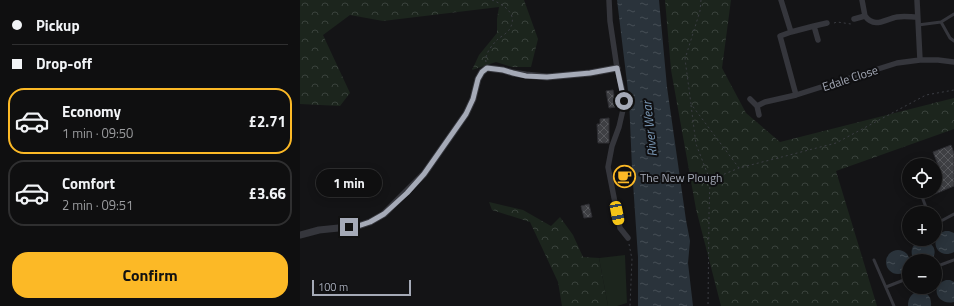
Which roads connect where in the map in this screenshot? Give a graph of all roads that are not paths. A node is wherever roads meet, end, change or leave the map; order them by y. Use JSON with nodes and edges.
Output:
{"nodes":[{"id":1,"x":609,"y":0,"type":"edge"},
{"id":2,"x":781,"y":0,"type":"edge"},
{"id":3,"x":862,"y":0,"type":"edge"},
{"id":4,"x":917,"y":0,"type":"edge"},
{"id":5,"x":954,"y":14,"type":"edge"},
{"id":6,"x":865,"y":16,"type":"junction"},
{"id":7,"x":917,"y":17,"type":"junction"},
{"id":8,"x":854,"y":19,"type":"road end"},
{"id":9,"x":940,"y":22,"type":"junction"},
{"id":10,"x":827,"y":23,"type":"road end"},
{"id":11,"x":918,"y":25,"type":"junction"},
{"id":12,"x":814,"y":26,"type":"junction"},
{"id":13,"x":791,"y":32,"type":"junction"},
{"id":14,"x":818,"y":40,"type":"dead end"},
{"id":15,"x":954,"y":41,"type":"edge"},
{"id":16,"x":920,"y":60,"type":"junction"},
{"id":17,"x":954,"y":62,"type":"edge"},
{"id":18,"x":617,"y":68,"type":"junction"},
{"id":19,"x":796,"y":95,"type":"junction"},
{"id":20,"x":750,"y":99,"type":"dead end"},
{"id":21,"x":757,"y":106,"type":"junction"},
{"id":22,"x":759,"y":115,"type":"dead end"},
{"id":23,"x":954,"y":214,"type":"edge"},
{"id":24,"x":942,"y":221,"type":"edge"},
{"id":25,"x":300,"y":235,"type":"edge"},
{"id":26,"x":628,"y":238,"type":"road end"},
{"id":27,"x":874,"y":260,"type":"dead end"},
{"id":28,"x":954,"y":260,"type":"edge"},
{"id":29,"x":942,"y":264,"type":"edge"},
{"id":30,"x":902,"y":281,"type":"edge"},
{"id":31,"x":886,"y":287,"type":"junction"},
{"id":32,"x":894,"y":306,"type":"edge"}],
"edges":[{"from":1,"to":18,"type":"street"},
{"from":2,"to":13,"type":"street"},
{"from":3,"to":6,"type":"street"},
{"from":4,"to":7,"type":"street"},
{"from":5,"to":9,"type":"lane"},
{"from":6,"to":7,"type":"street"},
{"from":6,"to":8,"type":"street"},
{"from":7,"to":11,"type":"street"},
{"from":9,"to":11,"type":"lane"},
{"from":9,"to":15,"type":"lane"},
{"from":10,"to":12,"type":"street"},
{"from":11,"to":16,"type":"street"},
{"from":12,"to":13,"type":"street"},
{"from":12,"to":14,"type":"street"},
{"from":13,"to":19,"type":"street"},
{"from":16,"to":17,"type":"street","name":"Edale Close"},
{"from":16,"to":19,"type":"street","name":"Edale Close"},
{"from":18,"to":25,"type":"street"},
{"from":18,"to":26,"type":"street"},
{"from":19,"to":21,"type":"street","name":"Edale Close"},
{"from":20,"to":21,"type":"street"},
{"from":21,"to":22,"type":"street"},
{"from":23,"to":24,"type":"lane"},
{"from":27,"to":31,"type":"lane"},
{"from":28,"to":29,"type":"lane"},
{"from":30,"to":31,"type":"lane"},
{"from":31,"to":32,"type":"lane"}]}
